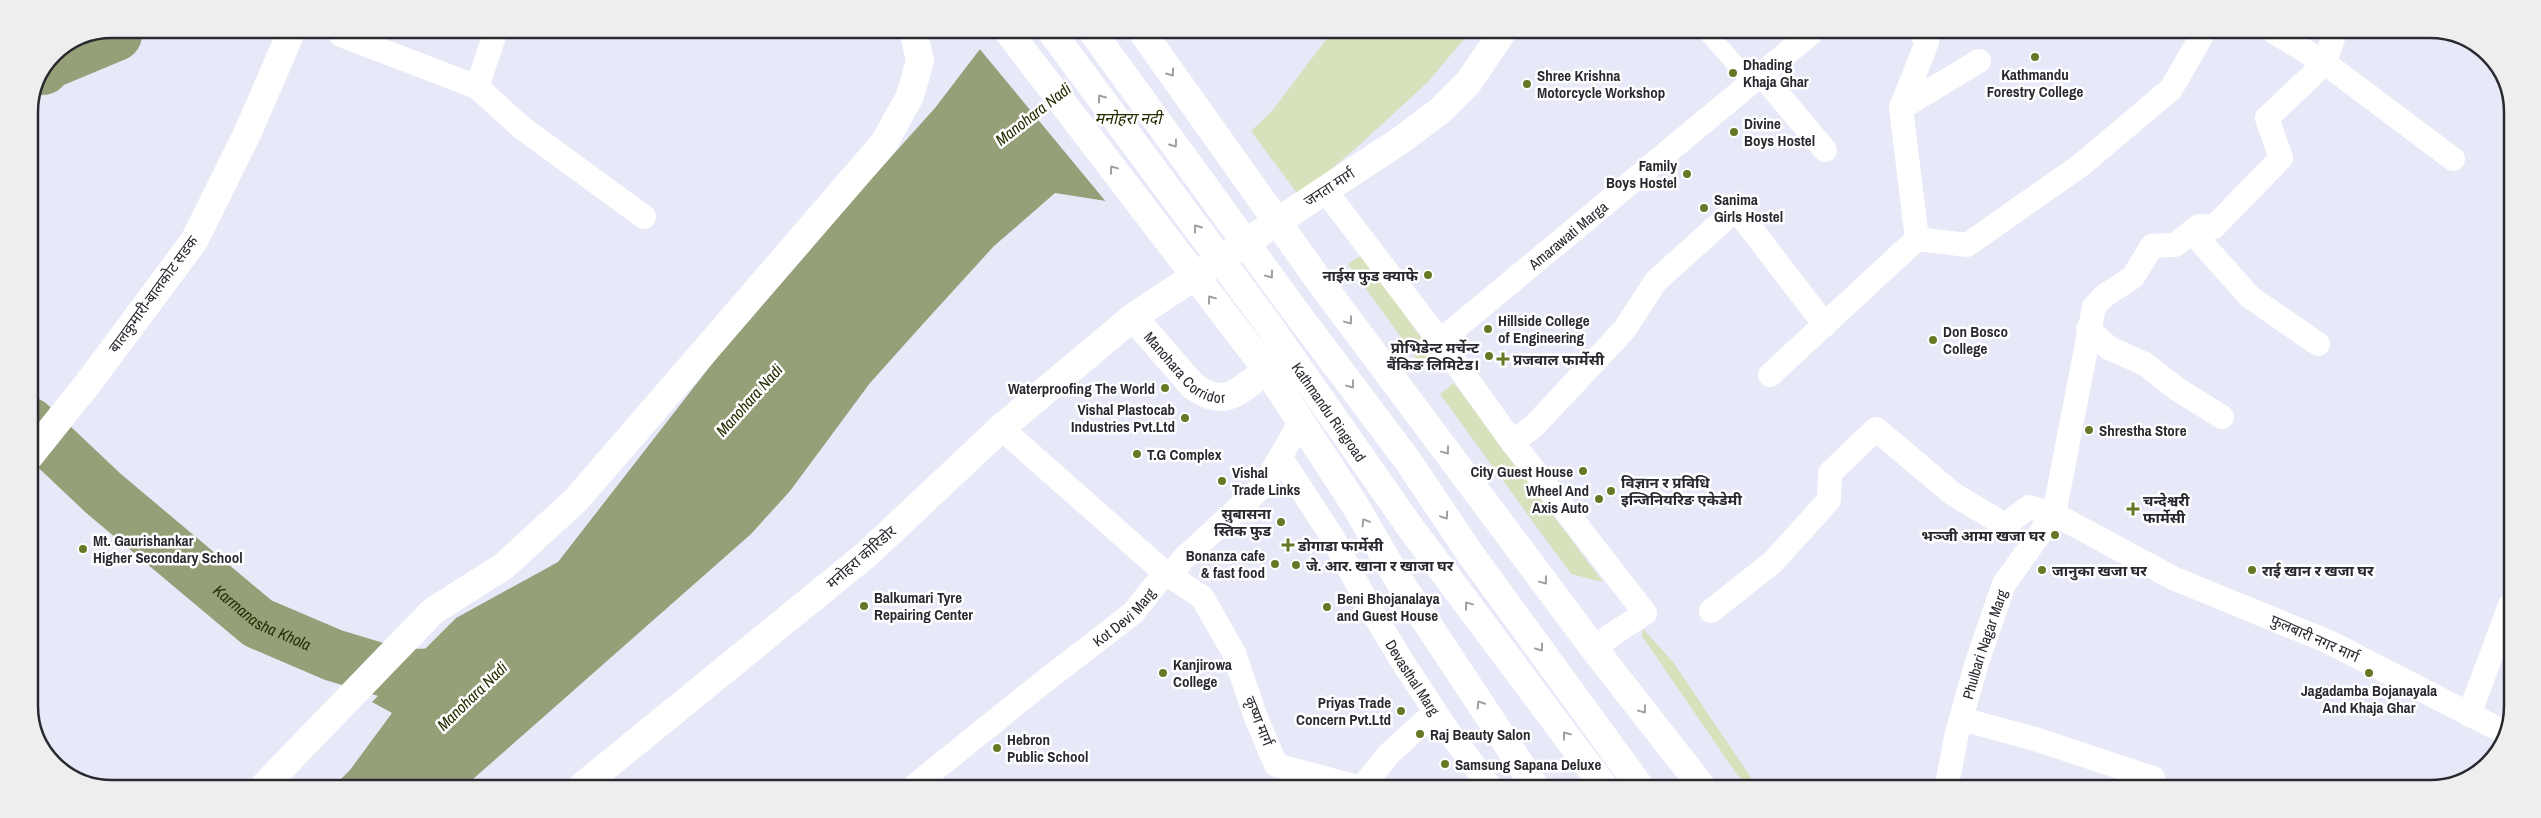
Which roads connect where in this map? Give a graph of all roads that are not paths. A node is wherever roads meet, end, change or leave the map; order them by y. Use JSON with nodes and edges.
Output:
{"nodes":[{"id":1,"x":289,"y":38,"type":"edge"},
{"id":2,"x":349,"y":38,"type":"edge"},
{"id":3,"x":494,"y":38,"type":"edge"},
{"id":4,"x":915,"y":38,"type":"edge"},
{"id":5,"x":1013,"y":38,"type":"edge"},
{"id":6,"x":1057,"y":38,"type":"edge"},
{"id":7,"x":1097,"y":38,"type":"edge"},
{"id":8,"x":1146,"y":38,"type":"edge"},
{"id":9,"x":1499,"y":38,"type":"edge"},
{"id":10,"x":1713,"y":38,"type":"edge"},
{"id":11,"x":1805,"y":38,"type":"edge"},
{"id":12,"x":1924,"y":38,"type":"edge"},
{"id":13,"x":2201,"y":38,"type":"edge"},
{"id":14,"x":2284,"y":38,"type":"edge"},
{"id":15,"x":2332,"y":38,"type":"edge"},
{"id":16,"x":1979,"y":61,"type":"dead end"},
{"id":17,"x":2325,"y":63,"type":"junction"},
{"id":18,"x":1755,"y":78,"type":"junction"},
{"id":19,"x":477,"y":87,"type":"junction"},
{"id":20,"x":1901,"y":108,"type":"junction"},
{"id":21,"x":1825,"y":150,"type":"dead end"},
{"id":22,"x":2454,"y":159,"type":"dead end"},
{"id":23,"x":1324,"y":189,"type":"junction"},
{"id":24,"x":644,"y":217,"type":"dead end"},
{"id":25,"x":2192,"y":232,"type":"junction"},
{"id":26,"x":1918,"y":239,"type":"junction"},
{"id":27,"x":1133,"y":316,"type":"junction"},
{"id":28,"x":1825,"y":325,"type":"junction"},
{"id":29,"x":2088,"y":329,"type":"junction"},
{"id":30,"x":1440,"y":341,"type":"junction"},
{"id":31,"x":2318,"y":344,"type":"dead end"},
{"id":32,"x":1267,"y":370,"type":"junction"},
{"id":33,"x":1770,"y":376,"type":"dead end"},
{"id":34,"x":2222,"y":417,"type":"dead end"},
{"id":35,"x":1301,"y":421,"type":"junction"},
{"id":36,"x":1001,"y":428,"type":"junction"},
{"id":37,"x":1512,"y":442,"type":"junction"},
{"id":38,"x":38,"y":446,"type":"edge"},
{"id":39,"x":1281,"y":458,"type":"junction"},
{"id":40,"x":2054,"y":514,"type":"junction"},
{"id":41,"x":1167,"y":575,"type":"junction"},
{"id":42,"x":1711,"y":611,"type":"dead end"},
{"id":43,"x":2504,"y":621,"type":"edge"},
{"id":44,"x":1595,"y":650,"type":"junction"},
{"id":45,"x":2469,"y":715,"type":"junction"},
{"id":46,"x":1961,"y":719,"type":"junction"},
{"id":47,"x":2499,"y":730,"type":"edge"},
{"id":48,"x":1448,"y":731,"type":"junction"},
{"id":49,"x":2153,"y":778,"type":"dead end"},
{"id":50,"x":268,"y":781,"type":"edge"},
{"id":51,"x":588,"y":781,"type":"edge"},
{"id":52,"x":920,"y":781,"type":"edge"},
{"id":53,"x":1335,"y":781,"type":"edge"},
{"id":54,"x":1376,"y":781,"type":"edge"},
{"id":55,"x":1486,"y":781,"type":"edge"},
{"id":56,"x":1531,"y":781,"type":"edge"},
{"id":57,"x":1601,"y":781,"type":"edge"},
{"id":58,"x":1636,"y":781,"type":"edge"},
{"id":59,"x":1698,"y":781,"type":"edge"},
{"id":60,"x":1948,"y":781,"type":"edge"}],
"edges":[{"from":1,"to":38,"type":"main road","name":"बालकुमारी-बालकोट सडक"},
{"from":2,"to":19,"type":"street"},
{"from":3,"to":19,"type":"street"},
{"from":4,"to":50,"type":"main road"},
{"from":32,"to":5,"type":"main road","one_way":true},
{"from":57,"to":6,"type":"main road","name":"Kathmandu Ringroad","one_way":true},
{"from":7,"to":58,"type":"main road","one_way":true},
{"from":8,"to":44,"type":"main road","one_way":true},
{"from":9,"to":23,"type":"main road","name":"जनता मार्ग"},
{"from":10,"to":18,"type":"street"},
{"from":11,"to":18,"type":"street","name":"Amarawati Marga"},
{"from":12,"to":20,"type":"street"},
{"from":13,"to":26,"type":"street"},
{"from":14,"to":17,"type":"street"},
{"from":15,"to":17,"type":"street"},
{"from":16,"to":20,"type":"street"},
{"from":17,"to":22,"type":"street"},
{"from":17,"to":25,"type":"street"},
{"from":18,"to":21,"type":"street"},
{"from":18,"to":30,"type":"street","name":"Amarawati Marga"},
{"from":19,"to":24,"type":"street"},
{"from":20,"to":26,"type":"street"},
{"from":23,"to":27,"type":"main road","name":"जनता मार्ग"},
{"from":23,"to":30,"type":"street"},
{"from":25,"to":29,"type":"street"},
{"from":25,"to":31,"type":"street"},
{"from":26,"to":28,"type":"street"},
{"from":27,"to":32,"type":"main road","name":"Manohara Corridor"},
{"from":27,"to":36,"type":"main road","name":"मनोहरा कोरिडोर"},
{"from":28,"to":33,"type":"street"},
{"from":28,"to":37,"type":"street"},
{"from":29,"to":34,"type":"street"},
{"from":29,"to":40,"type":"street"},
{"from":30,"to":37,"type":"street"},
{"from":32,"to":35,"type":"main road"},
{"from":35,"to":39,"type":"street","name":"Kot Devi Marg"},
{"from":56,"to":35,"type":"main road","one_way":true},
{"from":36,"to":41,"type":"street"},
{"from":36,"to":51,"type":"main road","name":"मनोहरा कोरिडोर"},
{"from":37,"to":44,"type":"street"},
{"from":39,"to":41,"type":"street","name":"Kot Devi Marg"},
{"from":39,"to":48,"type":"street","name":"Devasthal Marg"},
{"from":40,"to":42,"type":"street","name":"फुलबारी नगर मार्ग"},
{"from":40,"to":45,"type":"street","name":"फुलबारी नगर मार्ग"},
{"from":40,"to":46,"type":"street","name":"Phulbari Nagar Marg"},
{"from":41,"to":52,"type":"street","name":"Kot Devi Marg"},
{"from":41,"to":53,"type":"street","name":"कृष्ण मार्ग"},
{"from":43,"to":45,"type":"street"},
{"from":44,"to":59,"type":"main road","one_way":true},
{"from":45,"to":47,"type":"street","name":"फुलबारी नगर मार्ग"},
{"from":46,"to":49,"type":"street"},
{"from":46,"to":60,"type":"street","name":"Phulbari Nagar Marg"},
{"from":48,"to":54,"type":"street","name":"कृष्ण मार्ग"},
{"from":48,"to":55,"type":"street","name":"Devasthal Marg"}]}
